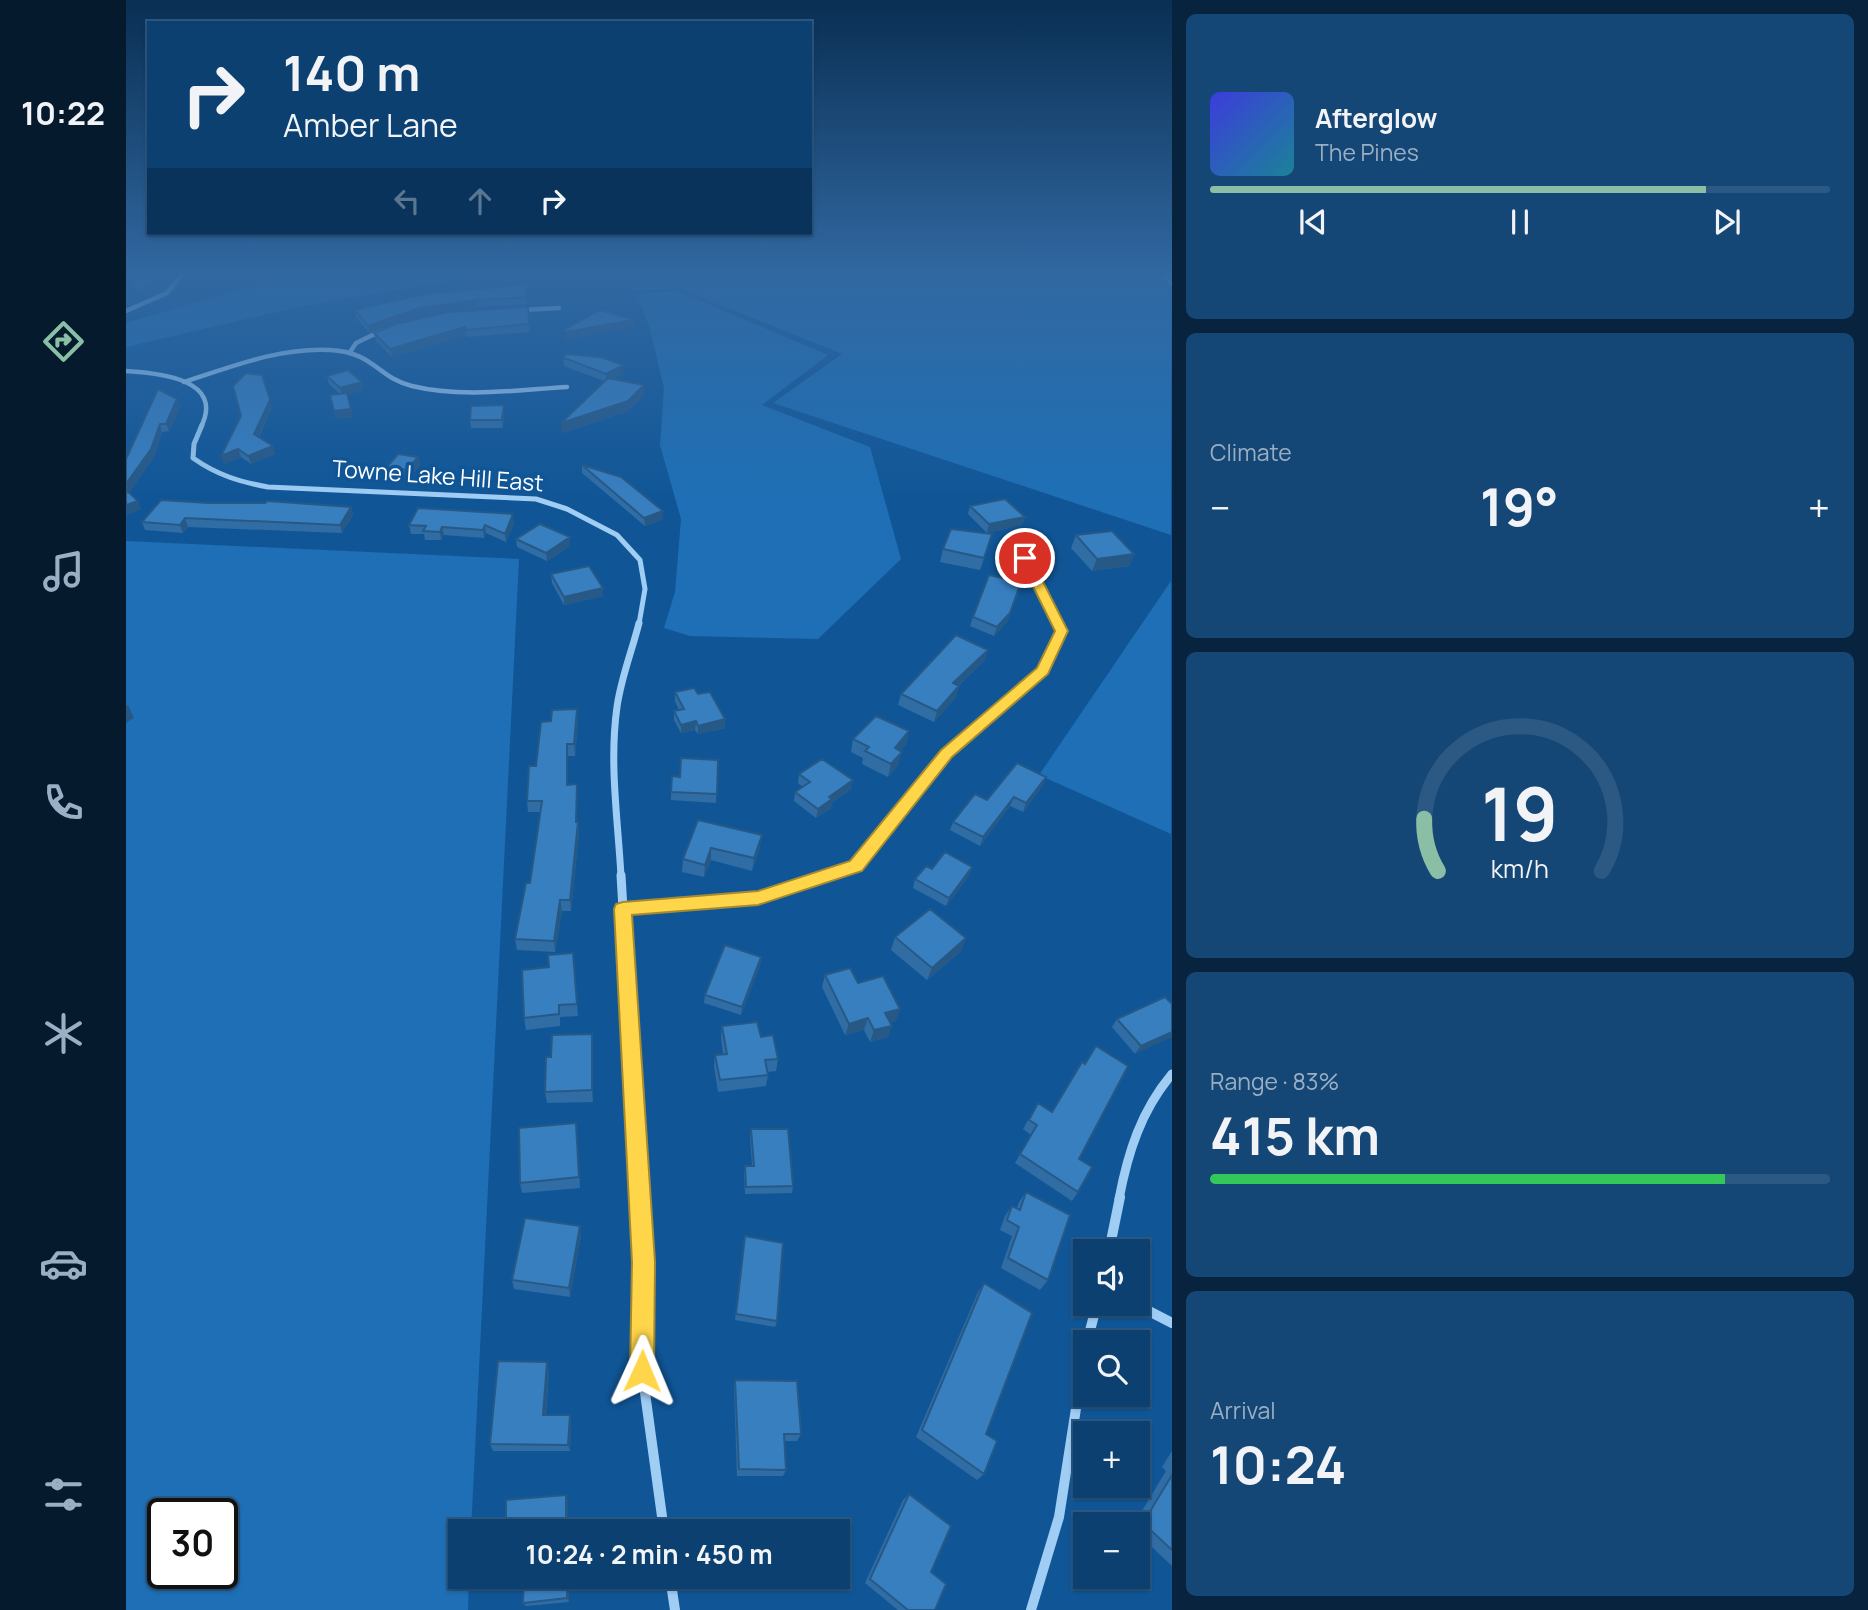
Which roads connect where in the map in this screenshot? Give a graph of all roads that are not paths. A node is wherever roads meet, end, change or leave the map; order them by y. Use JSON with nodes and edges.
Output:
{"nodes":[{"id":1,"x":353,"y":347,"type":"edge"},
{"id":2,"x":350,"y":352,"type":"junction"},
{"id":3,"x":126,"y":371,"type":"edge"},
{"id":4,"x":184,"y":382,"type":"junction"},
{"id":5,"x":567,"y":387,"type":"dead end"},
{"id":6,"x":1025,"y":558,"type":"dead end"},
{"id":7,"x":623,"y":909,"type":"junction"},
{"id":8,"x":1171,"y":1074,"type":"edge"},
{"id":9,"x":1112,"y":1239,"type":"edge"},
{"id":10,"x":1150,"y":1312,"type":"edge"},
{"id":11,"x":1171,"y":1323,"type":"edge"},
{"id":12,"x":1076,"y":1407,"type":"edge"},
{"id":13,"x":662,"y":1519,"type":"edge"},
{"id":14,"x":672,"y":1589,"type":"edge"},
{"id":15,"x":675,"y":1610,"type":"edge"},
{"id":16,"x":1031,"y":1610,"type":"edge"}],
"edges":[{"from":1,"to":2,"type":"street"},
{"from":2,"to":4,"type":"street"},
{"from":2,"to":5,"type":"street"},
{"from":3,"to":4,"type":"street"},
{"from":4,"to":7,"type":"street","name":"Towne Lake Hill East"},
{"from":6,"to":7,"type":"street"},
{"from":7,"to":13,"type":"street","name":"Towne Lake Hill East"},
{"from":8,"to":9,"type":"street"},
{"from":10,"to":11,"type":"street"},
{"from":12,"to":16,"type":"street"},
{"from":14,"to":15,"type":"street"}]}
